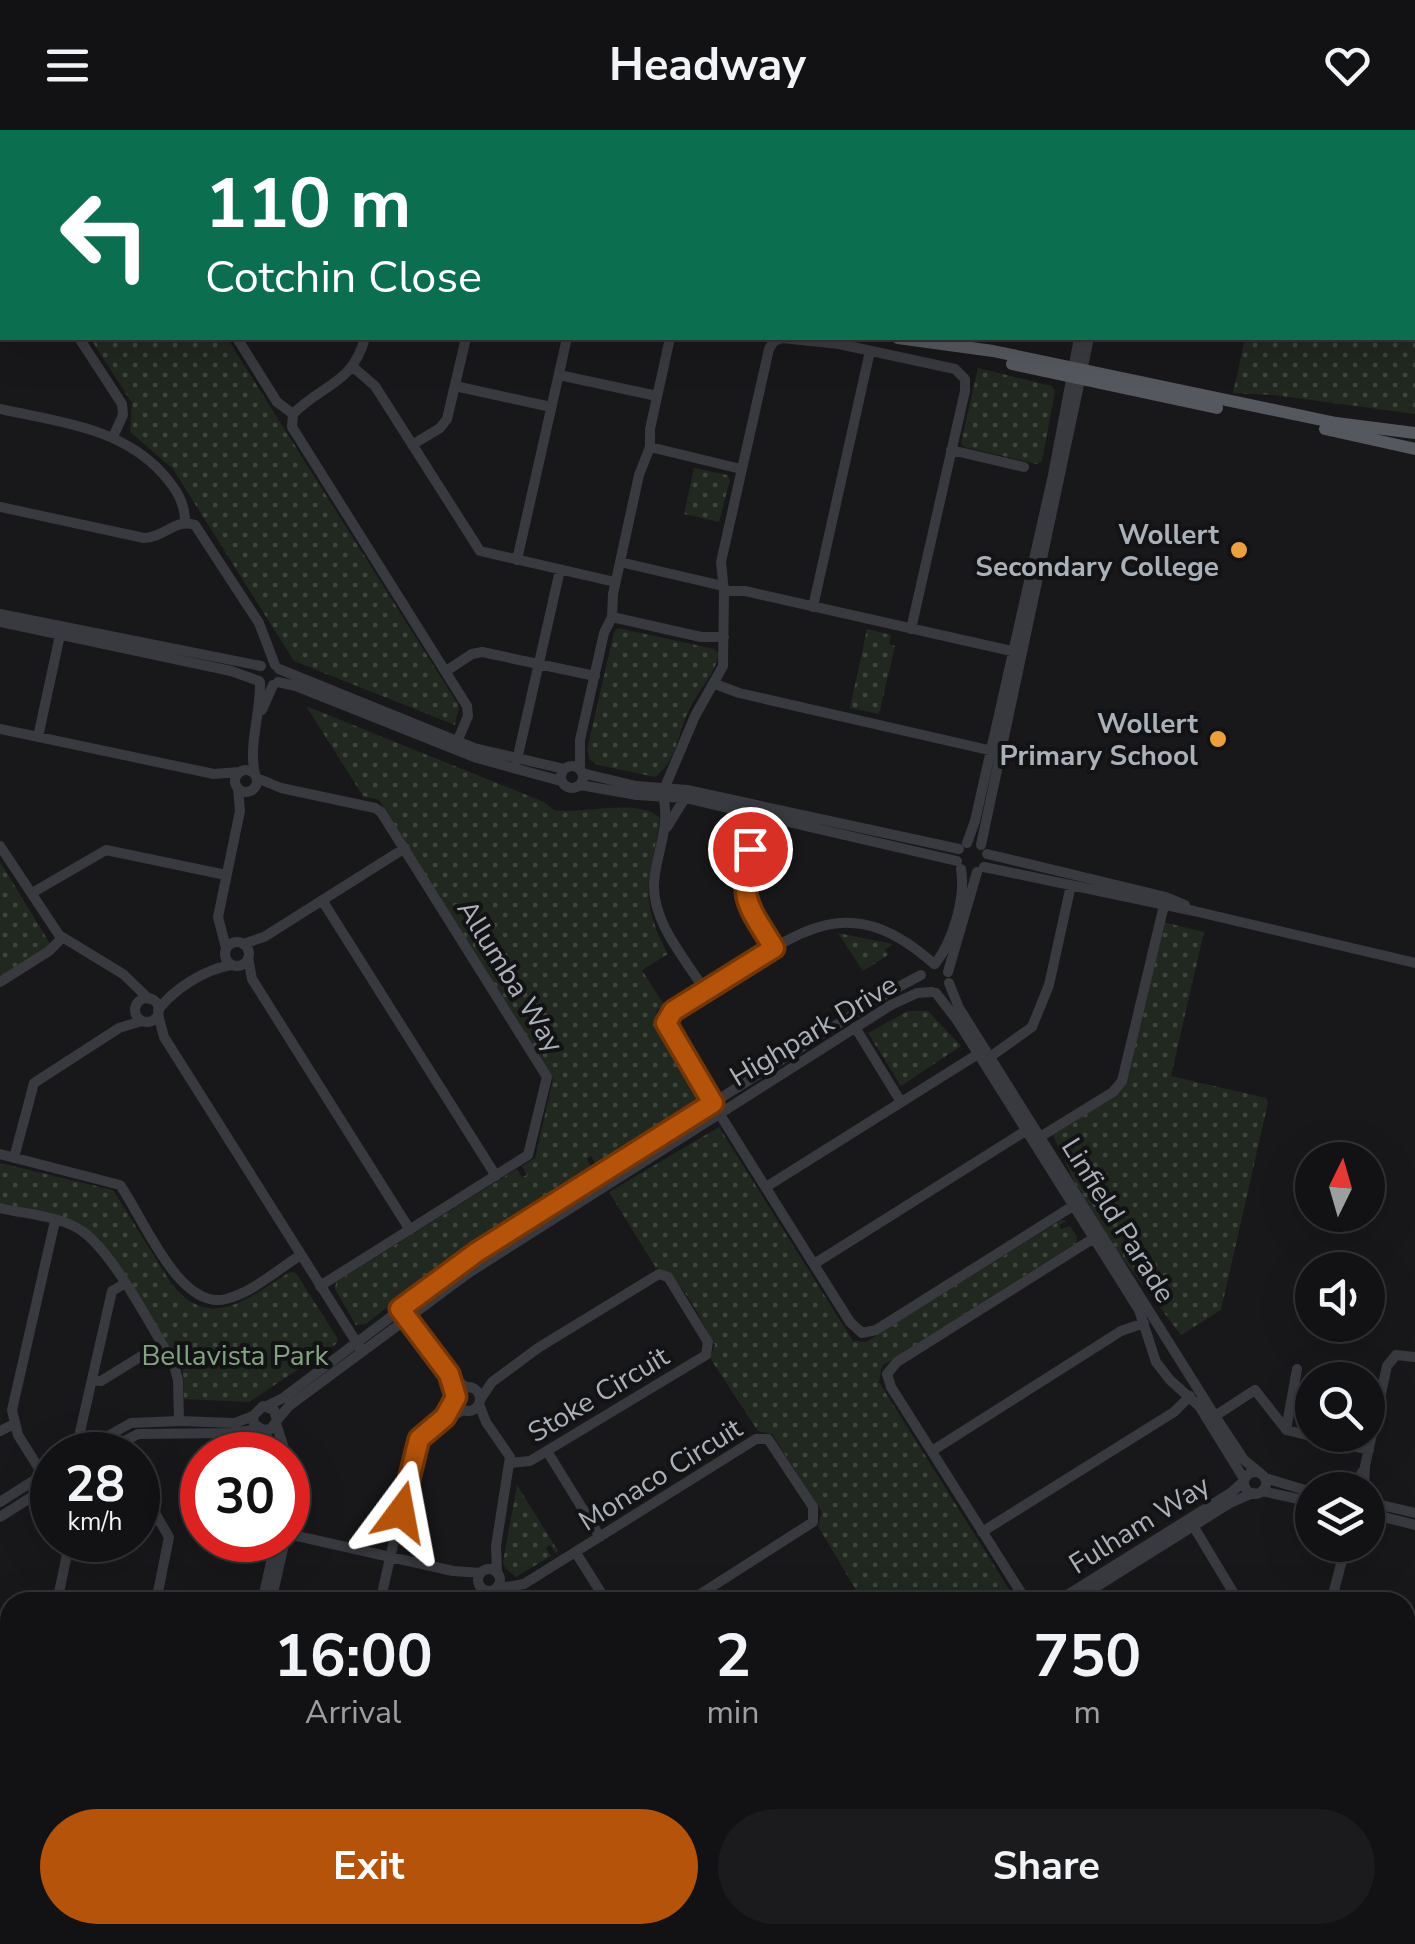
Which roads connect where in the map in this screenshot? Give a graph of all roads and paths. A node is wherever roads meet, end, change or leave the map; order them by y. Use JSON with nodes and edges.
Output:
{"nodes":[{"id":1,"x":81,"y":340,"type":"edge"},
{"id":2,"x":238,"y":340,"type":"edge"},
{"id":3,"x":365,"y":340,"type":"edge"},
{"id":4,"x":466,"y":340,"type":"edge"},
{"id":5,"x":567,"y":340,"type":"edge"},
{"id":6,"x":670,"y":340,"type":"edge"},
{"id":7,"x":777,"y":340,"type":"edge"},
{"id":8,"x":796,"y":340,"type":"edge"},
{"id":9,"x":910,"y":340,"type":"edge"},
{"id":10,"x":1079,"y":340,"type":"edge"},
{"id":11,"x":1089,"y":340,"type":"edge"},
{"id":12,"x":870,"y":351,"type":"junction"},
{"id":13,"x":352,"y":367,"type":"junction"},
{"id":14,"x":1077,"y":374,"type":"junction"},
{"id":15,"x":559,"y":375,"type":"junction"},
{"id":16,"x":456,"y":386,"type":"junction"},
{"id":17,"x":657,"y":396,"type":"junction"},
{"id":18,"x":551,"y":407,"type":"junction"},
{"id":19,"x":0,"y":408,"type":"edge"},
{"id":20,"x":292,"y":414,"type":"junction"},
{"id":21,"x":1415,"y":432,"type":"edge"},
{"id":22,"x":113,"y":437,"type":"junction"},
{"id":23,"x":412,"y":445,"type":"junction"},
{"id":24,"x":650,"y":447,"type":"junction"},
{"id":25,"x":1415,"y":449,"type":"edge"},
{"id":26,"x":951,"y":450,"type":"junction"},
{"id":27,"x":1024,"y":467,"type":"dead end"},
{"id":28,"x":741,"y":469,"type":"junction"},
{"id":29,"x":0,"y":507,"type":"edge"},
{"id":30,"x":185,"y":522,"type":"junction"},
{"id":31,"x":518,"y":560,"type":"junction"},
{"id":32,"x":620,"y":562,"type":"junction"},
{"id":33,"x":560,"y":570,"type":"junction"},
{"id":34,"x":616,"y":582,"type":"junction"},
{"id":35,"x":724,"y":588,"type":"junction"},
{"id":36,"x":813,"y":606,"type":"junction"},
{"id":37,"x":0,"y":614,"type":"edge"},
{"id":38,"x":612,"y":617,"type":"junction"},
{"id":39,"x":0,"y":622,"type":"edge"},
{"id":40,"x":912,"y":629,"type":"junction"},
{"id":41,"x":60,"y":635,"type":"junction"},
{"id":42,"x":724,"y":637,"type":"junction"},
{"id":43,"x":266,"y":639,"type":"junction"},
{"id":44,"x":1017,"y":652,"type":"junction"},
{"id":45,"x":539,"y":664,"type":"junction"},
{"id":46,"x":262,"y":665,"type":"junction"},
{"id":47,"x":277,"y":667,"type":"junction"},
{"id":48,"x":446,"y":671,"type":"junction"},
{"id":49,"x":595,"y":676,"type":"junction"},
{"id":50,"x":259,"y":682,"type":"junction"},
{"id":51,"x":276,"y":684,"type":"junction"},
{"id":52,"x":716,"y":684,"type":"junction"},
{"id":53,"x":260,"y":715,"type":"junction"},
{"id":54,"x":0,"y":728,"type":"edge"},
{"id":55,"x":38,"y":737,"type":"junction"},
{"id":56,"x":457,"y":742,"type":"junction"},
{"id":57,"x":253,"y":750,"type":"junction"},
{"id":58,"x":995,"y":751,"type":"junction"},
{"id":59,"x":680,"y":755,"type":"junction"},
{"id":60,"x":517,"y":760,"type":"junction"},
{"id":61,"x":240,"y":771,"type":"junction"},
{"id":62,"x":214,"y":774,"type":"junction"},
{"id":63,"x":573,"y":774,"type":"junction"},
{"id":64,"x":254,"y":783,"type":"junction"},
{"id":65,"x":237,"y":787,"type":"junction"},
{"id":66,"x":664,"y":792,"type":"junction"},
{"id":67,"x":686,"y":794,"type":"junction"},
{"id":68,"x":240,"y":812,"type":"junction"},
{"id":69,"x":758,"y":814,"type":"junction"},
{"id":70,"x":664,"y":832,"type":"junction"},
{"id":71,"x":0,"y":846,"type":"edge"},
{"id":72,"x":405,"y":848,"type":"junction"},
{"id":73,"x":984,"y":849,"type":"junction"},
{"id":74,"x":961,"y":855,"type":"junction"},
{"id":75,"x":981,"y":870,"type":"junction"},
{"id":76,"x":226,"y":874,"type":"junction"},
{"id":77,"x":1071,"y":885,"type":"junction"},
{"id":78,"x":32,"y":893,"type":"junction"},
{"id":79,"x":322,"y":900,"type":"junction"},
{"id":80,"x":1165,"y":901,"type":"junction"},
{"id":81,"x":220,"y":927,"type":"junction"},
{"id":82,"x":62,"y":938,"type":"junction"},
{"id":83,"x":774,"y":948,"type":"junction"},
{"id":84,"x":226,"y":950,"type":"junction"},
{"id":85,"x":244,"y":950,"type":"junction"},
{"id":86,"x":1415,"y":963,"type":"edge"},
{"id":87,"x":233,"y":965,"type":"junction"},
{"id":88,"x":929,"y":968,"type":"junction"},
{"id":89,"x":209,"y":971,"type":"junction"},
{"id":90,"x":948,"y":978,"type":"junction"},
{"id":91,"x":252,"y":979,"type":"junction"},
{"id":92,"x":128,"y":981,"type":"junction"},
{"id":93,"x":0,"y":982,"type":"edge"},
{"id":94,"x":705,"y":990,"type":"junction"},
{"id":95,"x":934,"y":992,"type":"junction"},
{"id":96,"x":154,"y":1006,"type":"junction"},
{"id":97,"x":136,"y":1007,"type":"junction"},
{"id":98,"x":144,"y":1022,"type":"junction"},
{"id":99,"x":119,"y":1028,"type":"junction"},
{"id":100,"x":854,"y":1028,"type":"junction"},
{"id":101,"x":164,"y":1037,"type":"junction"},
{"id":102,"x":984,"y":1055,"type":"junction"},
{"id":103,"x":901,"y":1102,"type":"junction"},
{"id":104,"x":716,"y":1108,"type":"junction"},
{"id":105,"x":1027,"y":1130,"type":"junction"},
{"id":106,"x":1040,"y":1137,"type":"junction"},
{"id":107,"x":0,"y":1154,"type":"edge"},
{"id":108,"x":14,"y":1158,"type":"junction"},
{"id":109,"x":496,"y":1176,"type":"junction"},
{"id":110,"x":766,"y":1187,"type":"junction"},
{"id":111,"x":1077,"y":1203,"type":"junction"},
{"id":112,"x":0,"y":1208,"type":"edge"},
{"id":113,"x":55,"y":1221,"type":"junction"},
{"id":114,"x":410,"y":1230,"type":"junction"},
{"id":115,"x":1094,"y":1238,"type":"junction"},
{"id":116,"x":300,"y":1255,"type":"junction"},
{"id":117,"x":814,"y":1264,"type":"junction"},
{"id":118,"x":124,"y":1284,"type":"junction"},
{"id":119,"x":320,"y":1286,"type":"junction"},
{"id":120,"x":403,"y":1314,"type":"junction"},
{"id":121,"x":1144,"y":1323,"type":"junction"},
{"id":122,"x":161,"y":1344,"type":"junction"},
{"id":123,"x":360,"y":1348,"type":"junction"},
{"id":124,"x":1415,"y":1357,"type":"edge"},
{"id":125,"x":449,"y":1374,"type":"junction"},
{"id":126,"x":1295,"y":1377,"type":"edge"},
{"id":127,"x":92,"y":1380,"type":"junction"},
{"id":128,"x":1385,"y":1381,"type":"edge"},
{"id":129,"x":492,"y":1382,"type":"junction"},
{"id":130,"x":469,"y":1388,"type":"junction"},
{"id":131,"x":1190,"y":1396,"type":"junction"},
{"id":132,"x":456,"y":1398,"type":"junction"},
{"id":133,"x":267,"y":1406,"type":"junction"},
{"id":134,"x":473,"y":1406,"type":"junction"},
{"id":135,"x":253,"y":1416,"type":"junction"},
{"id":136,"x":1215,"y":1416,"type":"junction"},
{"id":137,"x":445,"y":1417,"type":"junction"},
{"id":138,"x":178,"y":1420,"type":"junction"},
{"id":139,"x":277,"y":1422,"type":"junction"},
{"id":140,"x":14,"y":1424,"type":"junction"},
{"id":141,"x":1284,"y":1427,"type":"junction"},
{"id":142,"x":261,"y":1430,"type":"junction"},
{"id":143,"x":1295,"y":1430,"type":"edge"},
{"id":144,"x":0,"y":1431,"type":"edge"},
{"id":145,"x":80,"y":1432,"type":"edge"},
{"id":146,"x":120,"y":1432,"type":"edge"},
{"id":147,"x":280,"y":1432,"type":"edge"},
{"id":148,"x":160,"y":1433,"type":"edge"},
{"id":149,"x":30,"y":1447,"type":"edge"},
{"id":150,"x":546,"y":1451,"type":"junction"},
{"id":151,"x":932,"y":1451,"type":"junction"},
{"id":152,"x":1368,"y":1452,"type":"edge"},
{"id":153,"x":510,"y":1463,"type":"junction"},
{"id":154,"x":1365,"y":1466,"type":"junction"},
{"id":155,"x":1362,"y":1472,"type":"edge"},
{"id":156,"x":1365,"y":1472,"type":"edge"},
{"id":157,"x":1262,"y":1475,"type":"junction"},
{"id":158,"x":1244,"y":1480,"type":"junction"},
{"id":159,"x":30,"y":1483,"type":"edge"},
{"id":160,"x":1295,"y":1486,"type":"edge"},
{"id":161,"x":1258,"y":1492,"type":"junction"},
{"id":162,"x":30,"y":1498,"type":"edge"},
{"id":163,"x":1295,"y":1499,"type":"edge"},
{"id":164,"x":0,"y":1502,"type":"edge"},
{"id":165,"x":1385,"y":1506,"type":"edge"},
{"id":166,"x":1415,"y":1513,"type":"edge"},
{"id":167,"x":0,"y":1517,"type":"edge"},
{"id":168,"x":1385,"y":1517,"type":"edge"},
{"id":169,"x":160,"y":1522,"type":"edge"},
{"id":170,"x":1191,"y":1523,"type":"junction"},
{"id":171,"x":1415,"y":1525,"type":"edge"},
{"id":172,"x":982,"y":1532,"type":"junction"},
{"id":173,"x":600,"y":1537,"type":"junction"},
{"id":174,"x":310,"y":1539,"type":"edge"},
{"id":175,"x":496,"y":1546,"type":"junction"},
{"id":176,"x":576,"y":1553,"type":"junction"},
{"id":177,"x":391,"y":1558,"type":"junction"},
{"id":178,"x":66,"y":1562,"type":"edge"},
{"id":179,"x":271,"y":1562,"type":"edge"},
{"id":180,"x":280,"y":1562,"type":"edge"},
{"id":181,"x":1342,"y":1562,"type":"edge"},
{"id":182,"x":498,"y":1574,"type":"junction"},
{"id":183,"x":486,"y":1582,"type":"junction"},
{"id":184,"x":518,"y":1586,"type":"junction"},
{"id":185,"x":60,"y":1592,"type":"edge"},
{"id":186,"x":158,"y":1592,"type":"edge"},
{"id":187,"x":264,"y":1592,"type":"edge"},
{"id":188,"x":273,"y":1592,"type":"edge"},
{"id":189,"x":382,"y":1592,"type":"edge"},
{"id":190,"x":486,"y":1592,"type":"edge"},
{"id":191,"x":601,"y":1592,"type":"edge"},
{"id":192,"x":704,"y":1592,"type":"edge"},
{"id":193,"x":1021,"y":1592,"type":"edge"},
{"id":194,"x":1073,"y":1592,"type":"edge"},
{"id":195,"x":1087,"y":1592,"type":"edge"},
{"id":196,"x":1234,"y":1592,"type":"edge"},
{"id":197,"x":1334,"y":1592,"type":"edge"}],
"edges":[{"from":1,"to":22,"type":"street"},
{"from":2,"to":20,"type":"street"},
{"from":3,"to":13,"type":"street"},
{"from":4,"to":16,"type":"street"},
{"from":5,"to":15,"type":"street"},
{"from":6,"to":17,"type":"street"},
{"from":7,"to":28,"type":"street"},
{"from":8,"to":12,"type":"street"},
{"from":9,"to":14,"type":"main road"},
{"from":10,"to":14,"type":"street"},
{"from":11,"to":14,"type":"street"},
{"from":12,"to":26,"type":"street"},
{"from":12,"to":36,"type":"street"},
{"from":13,"to":20,"type":"street"},
{"from":13,"to":23,"type":"street"},
{"from":14,"to":21,"type":"main road"},
{"from":14,"to":25,"type":"main road"},
{"from":14,"to":44,"type":"street"},
{"from":15,"to":17,"type":"street"},
{"from":15,"to":18,"type":"street"},
{"from":16,"to":18,"type":"street"},
{"from":16,"to":23,"type":"street"},
{"from":17,"to":24,"type":"street"},
{"from":18,"to":31,"type":"street"},
{"from":19,"to":22,"type":"street"},
{"from":20,"to":48,"type":"street"},
{"from":22,"to":30,"type":"street"},
{"from":23,"to":31,"type":"street"},
{"from":24,"to":28,"type":"street"},
{"from":24,"to":32,"type":"street"},
{"from":26,"to":27,"type":"street"},
{"from":26,"to":40,"type":"street"},
{"from":28,"to":35,"type":"street"},
{"from":29,"to":30,"type":"street"},
{"from":30,"to":43,"type":"street"},
{"from":31,"to":33,"type":"street"},
{"from":32,"to":34,"type":"street"},
{"from":32,"to":35,"type":"street"},
{"from":33,"to":34,"type":"street"},
{"from":33,"to":45,"type":"street"},
{"from":34,"to":38,"type":"street"},
{"from":35,"to":36,"type":"street"},
{"from":35,"to":42,"type":"street"},
{"from":36,"to":40,"type":"street"},
{"from":37,"to":46,"type":"street"},
{"from":38,"to":42,"type":"street"},
{"from":38,"to":49,"type":"street"},
{"from":39,"to":41,"type":"street"},
{"from":40,"to":44,"type":"street"},
{"from":41,"to":50,"type":"street"},
{"from":41,"to":55,"type":"street"},
{"from":42,"to":52,"type":"street"},
{"from":43,"to":46,"type":"street"},
{"from":43,"to":47,"type":"street"},
{"from":44,"to":58,"type":"street"},
{"from":45,"to":48,"type":"street"},
{"from":45,"to":49,"type":"street"},
{"from":45,"to":60,"type":"street"},
{"from":46,"to":47,"type":"street"},
{"from":46,"to":50,"type":"street"},
{"from":47,"to":51,"type":"street"},
{"from":47,"to":56,"type":"street"},
{"from":48,"to":56,"type":"street"},
{"from":49,"to":63,"type":"street"},
{"from":50,"to":51,"type":"street"},
{"from":50,"to":53,"type":"street"},
{"from":51,"to":53,"type":"street"},
{"from":51,"to":63,"type":"street"},
{"from":52,"to":58,"type":"street"},
{"from":52,"to":59,"type":"street"},
{"from":53,"to":57,"type":"street"},
{"from":54,"to":55,"type":"street"},
{"from":55,"to":62,"type":"street"},
{"from":56,"to":60,"type":"street"},
{"from":57,"to":61,"type":"street"},
{"from":57,"to":64,"type":"street"},
{"from":58,"to":73,"type":"street"},
{"from":58,"to":74,"type":"street"},
{"from":59,"to":66,"type":"street"},
{"from":59,"to":67,"type":"street"},
{"from":60,"to":63,"type":"street"},
{"from":61,"to":62,"type":"street"},
{"from":61,"to":64,"type":"street"},
{"from":61,"to":65,"type":"street"},
{"from":62,"to":65,"type":"street"},
{"from":63,"to":66,"type":"street"},
{"from":64,"to":65,"type":"street"},
{"from":64,"to":68,"type":"street"},
{"from":64,"to":72,"type":"street","name":"Allumba Way"},
{"from":65,"to":68,"type":"street"},
{"from":66,"to":67,"type":"street"},
{"from":66,"to":70,"type":"street"},
{"from":67,"to":69,"type":"street"},
{"from":67,"to":70,"type":"street"},
{"from":67,"to":74,"type":"street"},
{"from":68,"to":76,"type":"street"},
{"from":69,"to":74,"type":"street"},
{"from":69,"to":83,"type":"street"},
{"from":70,"to":94,"type":"street"},
{"from":71,"to":78,"type":"street"},
{"from":72,"to":79,"type":"street"},
{"from":72,"to":109,"type":"street","name":"Allumba Way"},
{"from":73,"to":74,"type":"street"},
{"from":73,"to":75,"type":"street"},
{"from":73,"to":80,"type":"street"},
{"from":74,"to":75,"type":"street"},
{"from":74,"to":88,"type":"street"},
{"from":75,"to":77,"type":"street"},
{"from":75,"to":90,"type":"street"},
{"from":76,"to":78,"type":"street"},
{"from":76,"to":81,"type":"street"},
{"from":77,"to":80,"type":"street"},
{"from":77,"to":102,"type":"street"},
{"from":78,"to":82,"type":"street"},
{"from":79,"to":85,"type":"street"},
{"from":79,"to":109,"type":"street"},
{"from":80,"to":86,"type":"street"},
{"from":80,"to":106,"type":"street"},
{"from":81,"to":84,"type":"street"},
{"from":81,"to":85,"type":"street"},
{"from":82,"to":92,"type":"street"},
{"from":82,"to":93,"type":"street"},
{"from":83,"to":88,"type":"street","name":"Linfield Parade"},
{"from":83,"to":94,"type":"street"},
{"from":84,"to":85,"type":"street"},
{"from":84,"to":87,"type":"street"},
{"from":84,"to":89,"type":"street"},
{"from":85,"to":87,"type":"street"},
{"from":85,"to":91,"type":"street"},
{"from":87,"to":89,"type":"street"},
{"from":87,"to":91,"type":"street"},
{"from":88,"to":90,"type":"street"},
{"from":88,"to":95,"type":"street","name":"Linfield Parade"},
{"from":88,"to":104,"type":"street","name":"Highpark Drive"},
{"from":89,"to":96,"type":"street"},
{"from":90,"to":95,"type":"street","name":"Highpark Drive"},
{"from":90,"to":102,"type":"street","name":"Linfield Parade"},
{"from":91,"to":114,"type":"street"},
{"from":92,"to":96,"type":"street"},
{"from":92,"to":97,"type":"street"},
{"from":94,"to":104,"type":"street"},
{"from":95,"to":100,"type":"street","name":"Highpark Drive"},
{"from":95,"to":102,"type":"street","name":"Linfield Parade"},
{"from":96,"to":97,"type":"street"},
{"from":96,"to":98,"type":"street"},
{"from":96,"to":101,"type":"street"},
{"from":97,"to":98,"type":"street"},
{"from":97,"to":99,"type":"street"},
{"from":98,"to":99,"type":"street"},
{"from":98,"to":101,"type":"street"},
{"from":99,"to":108,"type":"street"},
{"from":100,"to":103,"type":"street"},
{"from":100,"to":104,"type":"street","name":"Highpark Drive"},
{"from":101,"to":116,"type":"street"},
{"from":102,"to":103,"type":"street"},
{"from":102,"to":105,"type":"street","name":"Linfield Parade"},
{"from":102,"to":106,"type":"street","name":"Linfield Parade"},
{"from":103,"to":110,"type":"street"},
{"from":104,"to":110,"type":"street"},
{"from":104,"to":120,"type":"street","name":"Highpark Drive"},
{"from":105,"to":111,"type":"street","name":"Linfield Parade"},
{"from":105,"to":117,"type":"street"},
{"from":106,"to":111,"type":"street","name":"Linfield Parade"},
{"from":107,"to":108,"type":"street"},
{"from":108,"to":116,"type":"street"},
{"from":109,"to":114,"type":"street","name":"Allumba Way"},
{"from":110,"to":117,"type":"street"},
{"from":111,"to":115,"type":"street","name":"Linfield Parade"},
{"from":111,"to":117,"type":"street"},
{"from":111,"to":136,"type":"street","name":"Linfield Parade"},
{"from":112,"to":113,"type":"street"},
{"from":113,"to":118,"type":"street"},
{"from":113,"to":140,"type":"street"},
{"from":114,"to":119,"type":"street","name":"Allumba Way"},
{"from":115,"to":121,"type":"street","name":"Linfield Parade"},
{"from":115,"to":151,"type":"street"},
{"from":116,"to":119,"type":"street"},
{"from":118,"to":122,"type":"street"},
{"from":118,"to":127,"type":"street"},
{"from":119,"to":123,"type":"street"},
{"from":120,"to":123,"type":"street","name":"Highpark Drive"},
{"from":120,"to":125,"type":"street"},
{"from":121,"to":131,"type":"street","name":"Linfield Parade"},
{"from":121,"to":151,"type":"street"},
{"from":122,"to":127,"type":"street"},
{"from":122,"to":138,"type":"street"},
{"from":123,"to":133,"type":"street","name":"Highpark Drive"},
{"from":123,"to":139,"type":"street","name":"Highpark Drive"},
{"from":124,"to":128,"type":"street"},
{"from":125,"to":130,"type":"street"},
{"from":125,"to":132,"type":"street"},
{"from":126,"to":141,"type":"street"},
{"from":127,"to":145,"type":"street"},
{"from":129,"to":130,"type":"street","name":"Stoke Circuit"},
{"from":129,"to":134,"type":"street","name":"Stoke Circuit"},
{"from":129,"to":150,"type":"street","name":"Stoke Circuit"},
{"from":130,"to":132,"type":"street"},
{"from":130,"to":134,"type":"street"},
{"from":131,"to":158,"type":"street","name":"Linfield Parade"},
{"from":131,"to":172,"type":"street"},
{"from":132,"to":134,"type":"street"},
{"from":132,"to":137,"type":"street"},
{"from":133,"to":135,"type":"street"},
{"from":133,"to":139,"type":"street"},
{"from":134,"to":137,"type":"street"},
{"from":134,"to":153,"type":"street"},
{"from":135,"to":138,"type":"street"},
{"from":135,"to":142,"type":"street"},
{"from":136,"to":141,"type":"street"},
{"from":136,"to":157,"type":"street","name":"Linfield Parade"},
{"from":137,"to":177,"type":"street"},
{"from":138,"to":146,"type":"street"},
{"from":139,"to":142,"type":"street"},
{"from":139,"to":147,"type":"street"},
{"from":140,"to":144,"type":"street"},
{"from":140,"to":149,"type":"street"},
{"from":141,"to":143,"type":"street"},
{"from":142,"to":148,"type":"street"},
{"from":150,"to":153,"type":"street","name":"Stoke Circuit"},
{"from":150,"to":173,"type":"street"},
{"from":151,"to":172,"type":"street"},
{"from":152,"to":154,"type":"street"},
{"from":153,"to":175,"type":"street"},
{"from":154,"to":155,"type":"street"},
{"from":154,"to":156,"type":"street"},
{"from":157,"to":158,"type":"street","name":"Fulham Way"},
{"from":157,"to":160,"type":"street"},
{"from":157,"to":161,"type":"street"},
{"from":158,"to":161,"type":"street","name":"Linfield Parade"},
{"from":158,"to":170,"type":"street","name":"Fulham Way"},
{"from":159,"to":164,"type":"street"},
{"from":161,"to":163,"type":"street"},
{"from":161,"to":170,"type":"street","name":"Fulham Way"},
{"from":162,"to":167,"type":"street"},
{"from":165,"to":166,"type":"street"},
{"from":168,"to":171,"type":"street"},
{"from":169,"to":186,"type":"street"},
{"from":170,"to":194,"type":"street","name":"Fulham Way"},
{"from":170,"to":195,"type":"street","name":"Fulham Way"},
{"from":170,"to":196,"type":"street"},
{"from":172,"to":193,"type":"street"},
{"from":173,"to":176,"type":"street","name":"Monaco Circuit"},
{"from":173,"to":192,"type":"street","name":"Monaco Circuit"},
{"from":174,"to":177,"type":"street"},
{"from":175,"to":182,"type":"street"},
{"from":175,"to":183,"type":"street"},
{"from":176,"to":184,"type":"street","name":"Monaco Circuit"},
{"from":176,"to":191,"type":"street"},
{"from":177,"to":183,"type":"street"},
{"from":177,"to":189,"type":"street"},
{"from":178,"to":185,"type":"street"},
{"from":179,"to":187,"type":"street"},
{"from":180,"to":188,"type":"street"},
{"from":181,"to":197,"type":"street"},
{"from":182,"to":183,"type":"street"},
{"from":182,"to":184,"type":"street"},
{"from":183,"to":184,"type":"street","name":"Monaco Circuit"},
{"from":183,"to":190,"type":"street"}]}
